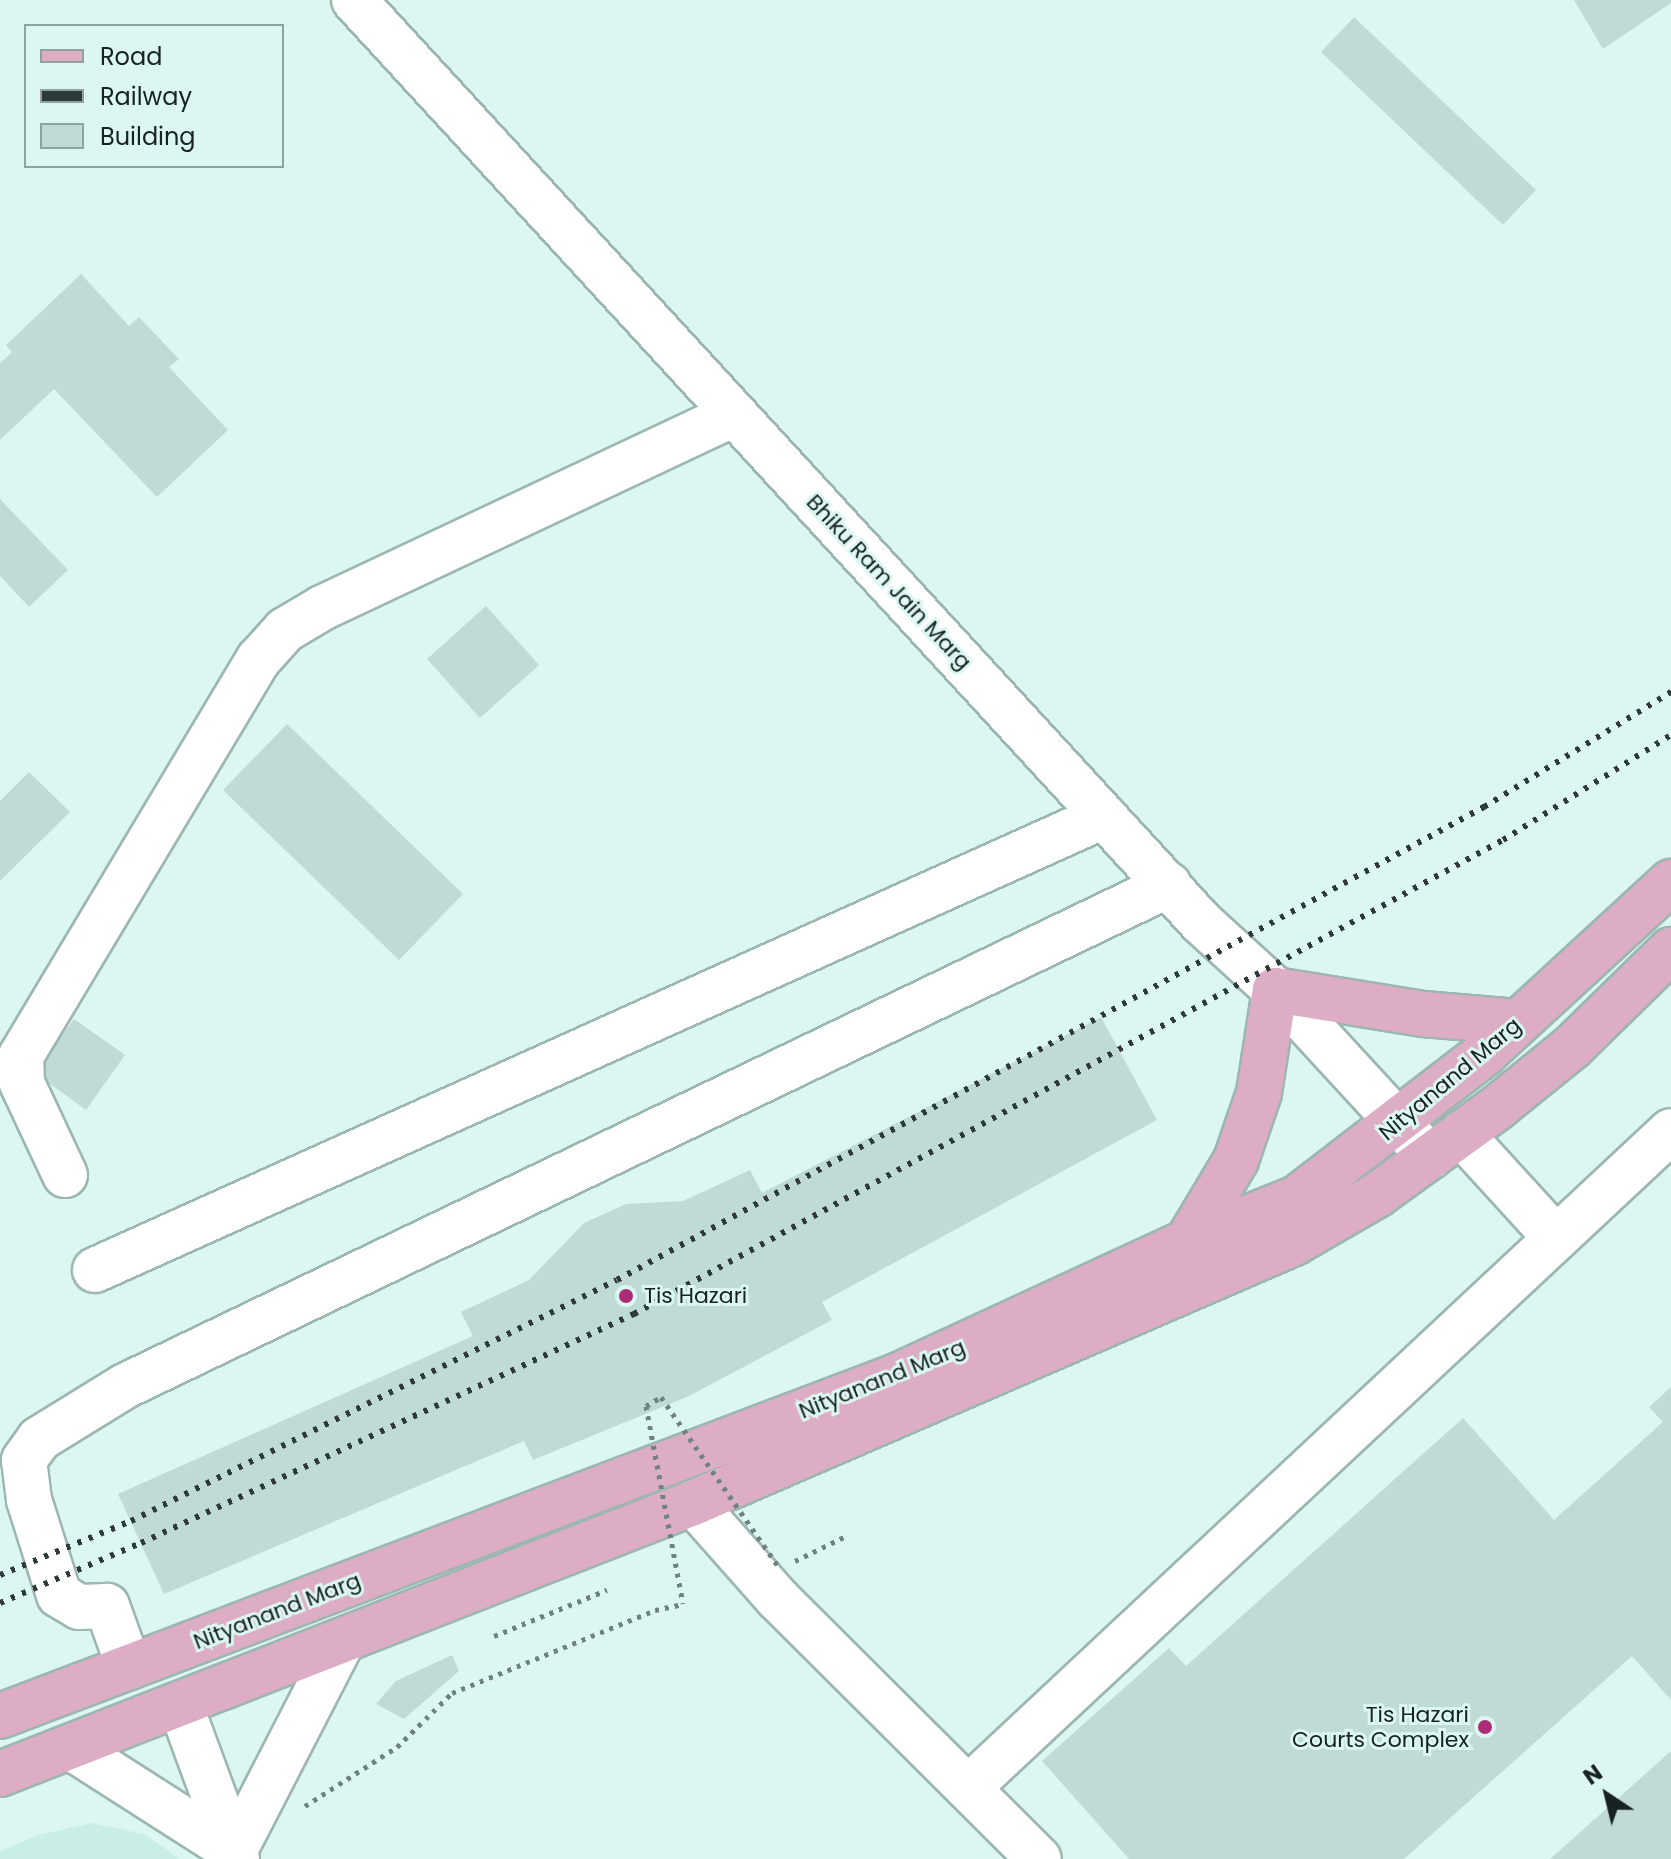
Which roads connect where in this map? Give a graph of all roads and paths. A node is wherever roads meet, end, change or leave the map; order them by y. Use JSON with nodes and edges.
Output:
{"nodes":[{"id":1,"x":354,"y":0,"type":"edge"},
{"id":2,"x":734,"y":414,"type":"junction"},
{"id":3,"x":1104,"y":816,"type":"junction"},
{"id":4,"x":1671,"y":882,"type":"edge"},
{"id":5,"x":1169,"y":885,"type":"junction"},
{"id":6,"x":1671,"y":950,"type":"edge"},
{"id":7,"x":1275,"y":990,"type":"junction"},
{"id":8,"x":1518,"y":1022,"type":"junction"},
{"id":9,"x":1399,"y":1123,"type":"junction"},
{"id":10,"x":1671,"y":1131,"type":"edge"},
{"id":11,"x":1446,"y":1145,"type":"junction"},
{"id":12,"x":65,"y":1175,"type":"dead end"},
{"id":13,"x":1556,"y":1238,"type":"junction"},
{"id":14,"x":1187,"y":1242,"type":"junction"},
{"id":15,"x":95,"y":1270,"type":"dead end"},
{"id":16,"x":693,"y":1503,"type":"junction"},
{"id":17,"x":844,"y":1537,"type":"dead end"},
{"id":18,"x":607,"y":1590,"type":"dead end"},
{"id":19,"x":494,"y":1636,"type":"dead end"},
{"id":20,"x":343,"y":1640,"type":"junction"},
{"id":21,"x":129,"y":1667,"type":"junction"},
{"id":22,"x":181,"y":1707,"type":"junction"},
{"id":23,"x":0,"y":1716,"type":"edge"},
{"id":24,"x":70,"y":1747,"type":"junction"},
{"id":25,"x":0,"y":1774,"type":"edge"},
{"id":26,"x":968,"y":1788,"type":"junction"},
{"id":27,"x":295,"y":1813,"type":"dead end"},
{"id":28,"x":236,"y":1856,"type":"edge"},
{"id":29,"x":1039,"y":1859,"type":"edge"}],
"edges":[{"from":1,"to":2,"type":"street","name":"Bhiku Ram Jain Marg"},
{"from":2,"to":3,"type":"street","name":"Bhiku Ram Jain Marg"},
{"from":2,"to":12,"type":"street"},
{"from":3,"to":5,"type":"street","name":"Bhiku Ram Jain Marg"},
{"from":3,"to":15,"type":"street"},
{"from":4,"to":8,"type":"main road","name":"Nityanand Marg"},
{"from":5,"to":7,"type":"street","name":"Bhiku Ram Jain Marg"},
{"from":5,"to":21,"type":"street"},
{"from":6,"to":11,"type":"main road","name":"Nityanand Marg"},
{"from":7,"to":8,"type":"main road"},
{"from":7,"to":9,"type":"street","name":"Bhiku Ram Jain Marg"},
{"from":7,"to":14,"type":"main road"},
{"from":8,"to":9,"type":"main road","name":"Nityanand Marg"},
{"from":9,"to":11,"type":"street","name":"Bhiku Ram Jain Marg"},
{"from":9,"to":14,"type":"main road","name":"Nityanand Marg"},
{"from":10,"to":13,"type":"street"},
{"from":11,"to":13,"type":"street","name":"Bhiku Ram Jain Marg"},
{"from":11,"to":16,"type":"main road","name":"Nityanand Marg"},
{"from":13,"to":26,"type":"street"},
{"from":14,"to":21,"type":"main road","name":"Nityanand Marg"},
{"from":16,"to":20,"type":"main road","name":"Nityanand Marg"},
{"from":16,"to":26,"type":"street"},
{"from":17,"to":27,"type":"path","bridge":true},
{"from":18,"to":19,"type":"path"},
{"from":20,"to":22,"type":"main road","name":"Nityanand Marg"},
{"from":20,"to":28,"type":"street"},
{"from":21,"to":23,"type":"main road","name":"Nityanand Marg"},
{"from":22,"to":24,"type":"main road","name":"Nityanand Marg"},
{"from":22,"to":28,"type":"street"},
{"from":24,"to":25,"type":"main road","name":"Nityanand Marg"},
{"from":24,"to":28,"type":"street"},
{"from":26,"to":29,"type":"street"}]}
